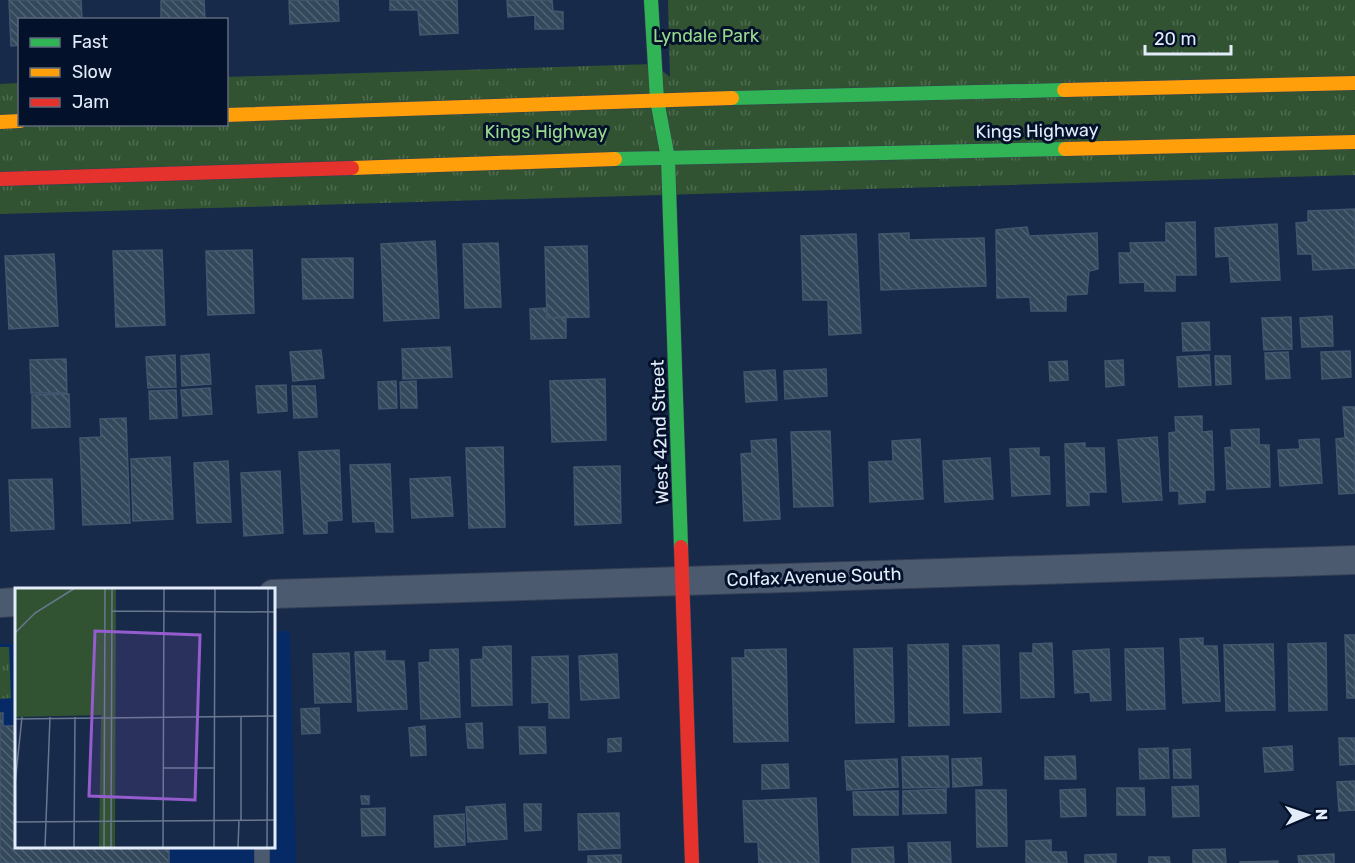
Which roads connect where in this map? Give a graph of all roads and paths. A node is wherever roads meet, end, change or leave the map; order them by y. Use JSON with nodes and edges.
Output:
{"nodes":[{"id":1,"x":651,"y":0,"type":"edge"},
{"id":2,"x":1355,"y":83,"type":"edge"},
{"id":3,"x":657,"y":100,"type":"junction"},
{"id":4,"x":228,"y":115,"type":"edge"},
{"id":5,"x":0,"y":122,"type":"edge"},
{"id":6,"x":18,"y":122,"type":"edge"},
{"id":7,"x":1355,"y":142,"type":"edge"},
{"id":8,"x":668,"y":158,"type":"junction"},
{"id":9,"x":0,"y":179,"type":"edge"},
{"id":10,"x":1355,"y":560,"type":"edge"},
{"id":11,"x":683,"y":581,"type":"junction"},
{"id":12,"x":274,"y":594,"type":"edge"},
{"id":13,"x":15,"y":602,"type":"edge"},
{"id":14,"x":0,"y":603,"type":"edge"},
{"id":15,"x":692,"y":863,"type":"edge"}],
"edges":[{"from":1,"to":3,"type":"street","name":"West 42nd Street"},
{"from":2,"to":3,"type":"street"},
{"from":3,"to":4,"type":"street"},
{"from":3,"to":8,"type":"street","name":"West 42nd Street"},
{"from":5,"to":6,"type":"street"},
{"from":7,"to":8,"type":"street","name":"Kings Highway"},
{"from":8,"to":9,"type":"street","name":"Kings Highway"},
{"from":8,"to":11,"type":"street","name":"West 42nd Street"},
{"from":10,"to":11,"type":"street","name":"Colfax Avenue South"},
{"from":11,"to":12,"type":"street","name":"Colfax Avenue South"},
{"from":11,"to":15,"type":"street","name":"West 42nd Street"},
{"from":13,"to":14,"type":"street"}]}
